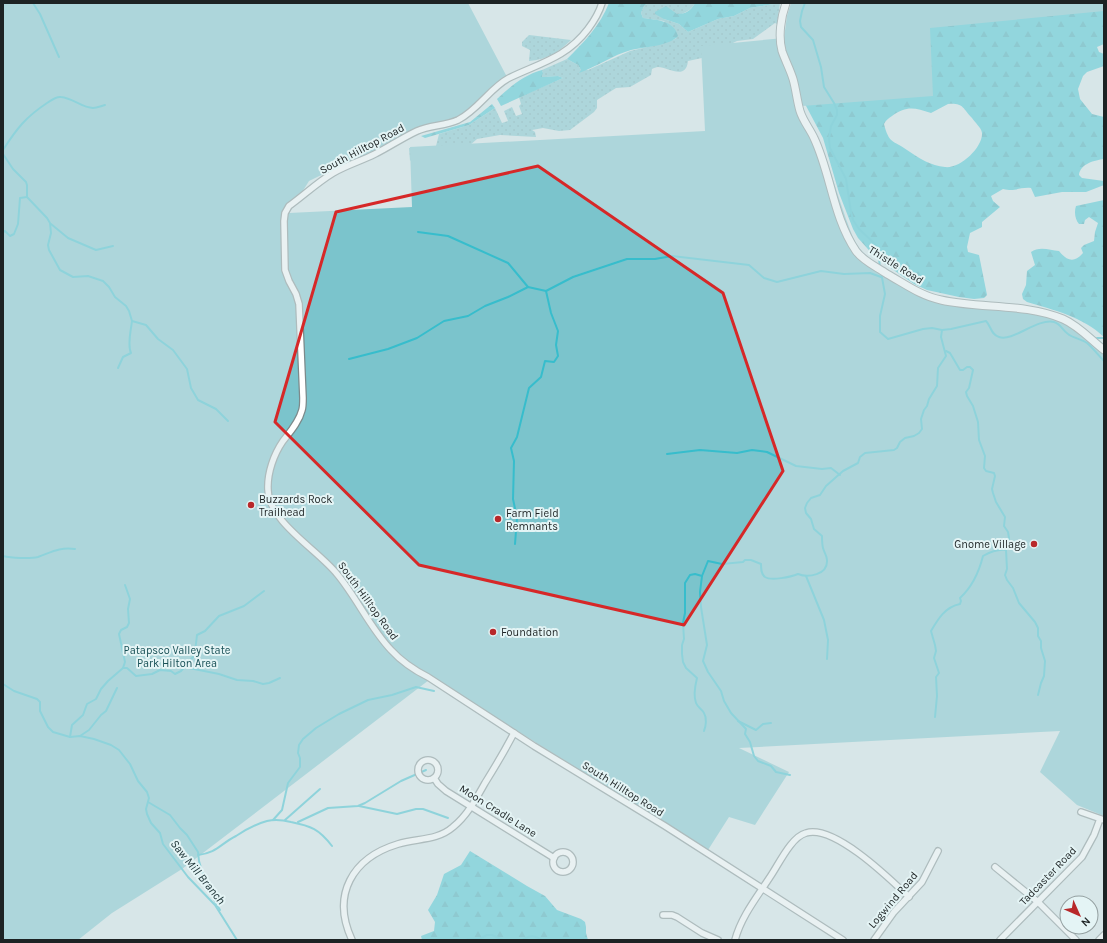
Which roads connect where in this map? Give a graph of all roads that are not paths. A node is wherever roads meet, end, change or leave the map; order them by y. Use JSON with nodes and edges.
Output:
{"nodes":[{"id":1,"x":602,"y":3,"type":"edge"},
{"id":2,"x":786,"y":3,"type":"edge"},
{"id":3,"x":1104,"y":350,"type":"edge"},
{"id":4,"x":514,"y":733,"type":"junction"},
{"id":5,"x":434,"y":778,"type":"dead end"},
{"id":6,"x":471,"y":806,"type":"junction"},
{"id":7,"x":1080,"y":812,"type":"dead end"},
{"id":8,"x":1102,"y":820,"type":"edge"},
{"id":9,"x":938,"y":851,"type":"dead end"},
{"id":10,"x":554,"y":858,"type":"dead end"},
{"id":11,"x":995,"y":867,"type":"dead end"},
{"id":12,"x":763,"y":889,"type":"junction"},
{"id":13,"x":909,"y":897,"type":"junction"},
{"id":14,"x":1038,"y":902,"type":"junction"},
{"id":15,"x":663,"y":916,"type":"dead end"},
{"id":16,"x":1104,"y":935,"type":"edge"},
{"id":17,"x":352,"y":940,"type":"edge"},
{"id":18,"x":718,"y":940,"type":"edge"},
{"id":19,"x":735,"y":940,"type":"edge"},
{"id":20,"x":843,"y":940,"type":"edge"},
{"id":21,"x":874,"y":940,"type":"edge"},
{"id":22,"x":1000,"y":940,"type":"edge"},
{"id":23,"x":1076,"y":940,"type":"edge"},
{"id":24,"x":1099,"y":940,"type":"edge"}],
"edges":[{"from":1,"to":4,"type":"street","name":"South Hilltop Road"},
{"from":2,"to":3,"type":"street","name":"Thistle Road"},
{"from":4,"to":6,"type":"street"},
{"from":4,"to":12,"type":"street","name":"South Hilltop Road"},
{"from":5,"to":6,"type":"street","name":"Moon Cradle Lane"},
{"from":6,"to":10,"type":"street","name":"Moon Cradle Lane"},
{"from":6,"to":17,"type":"street"},
{"from":7,"to":8,"type":"street"},
{"from":8,"to":14,"type":"street","name":"Tadcaster Road"},
{"from":9,"to":13,"type":"street","name":"Logwind Road"},
{"from":11,"to":14,"type":"street"},
{"from":12,"to":13,"type":"street"},
{"from":12,"to":19,"type":"street"},
{"from":12,"to":20,"type":"street","name":"South Hilltop Road"},
{"from":13,"to":21,"type":"street","name":"Logwind Road"},
{"from":14,"to":22,"type":"street","name":"Tadcaster Road"},
{"from":14,"to":23,"type":"street"},
{"from":15,"to":18,"type":"street"},
{"from":16,"to":24,"type":"street"}]}
